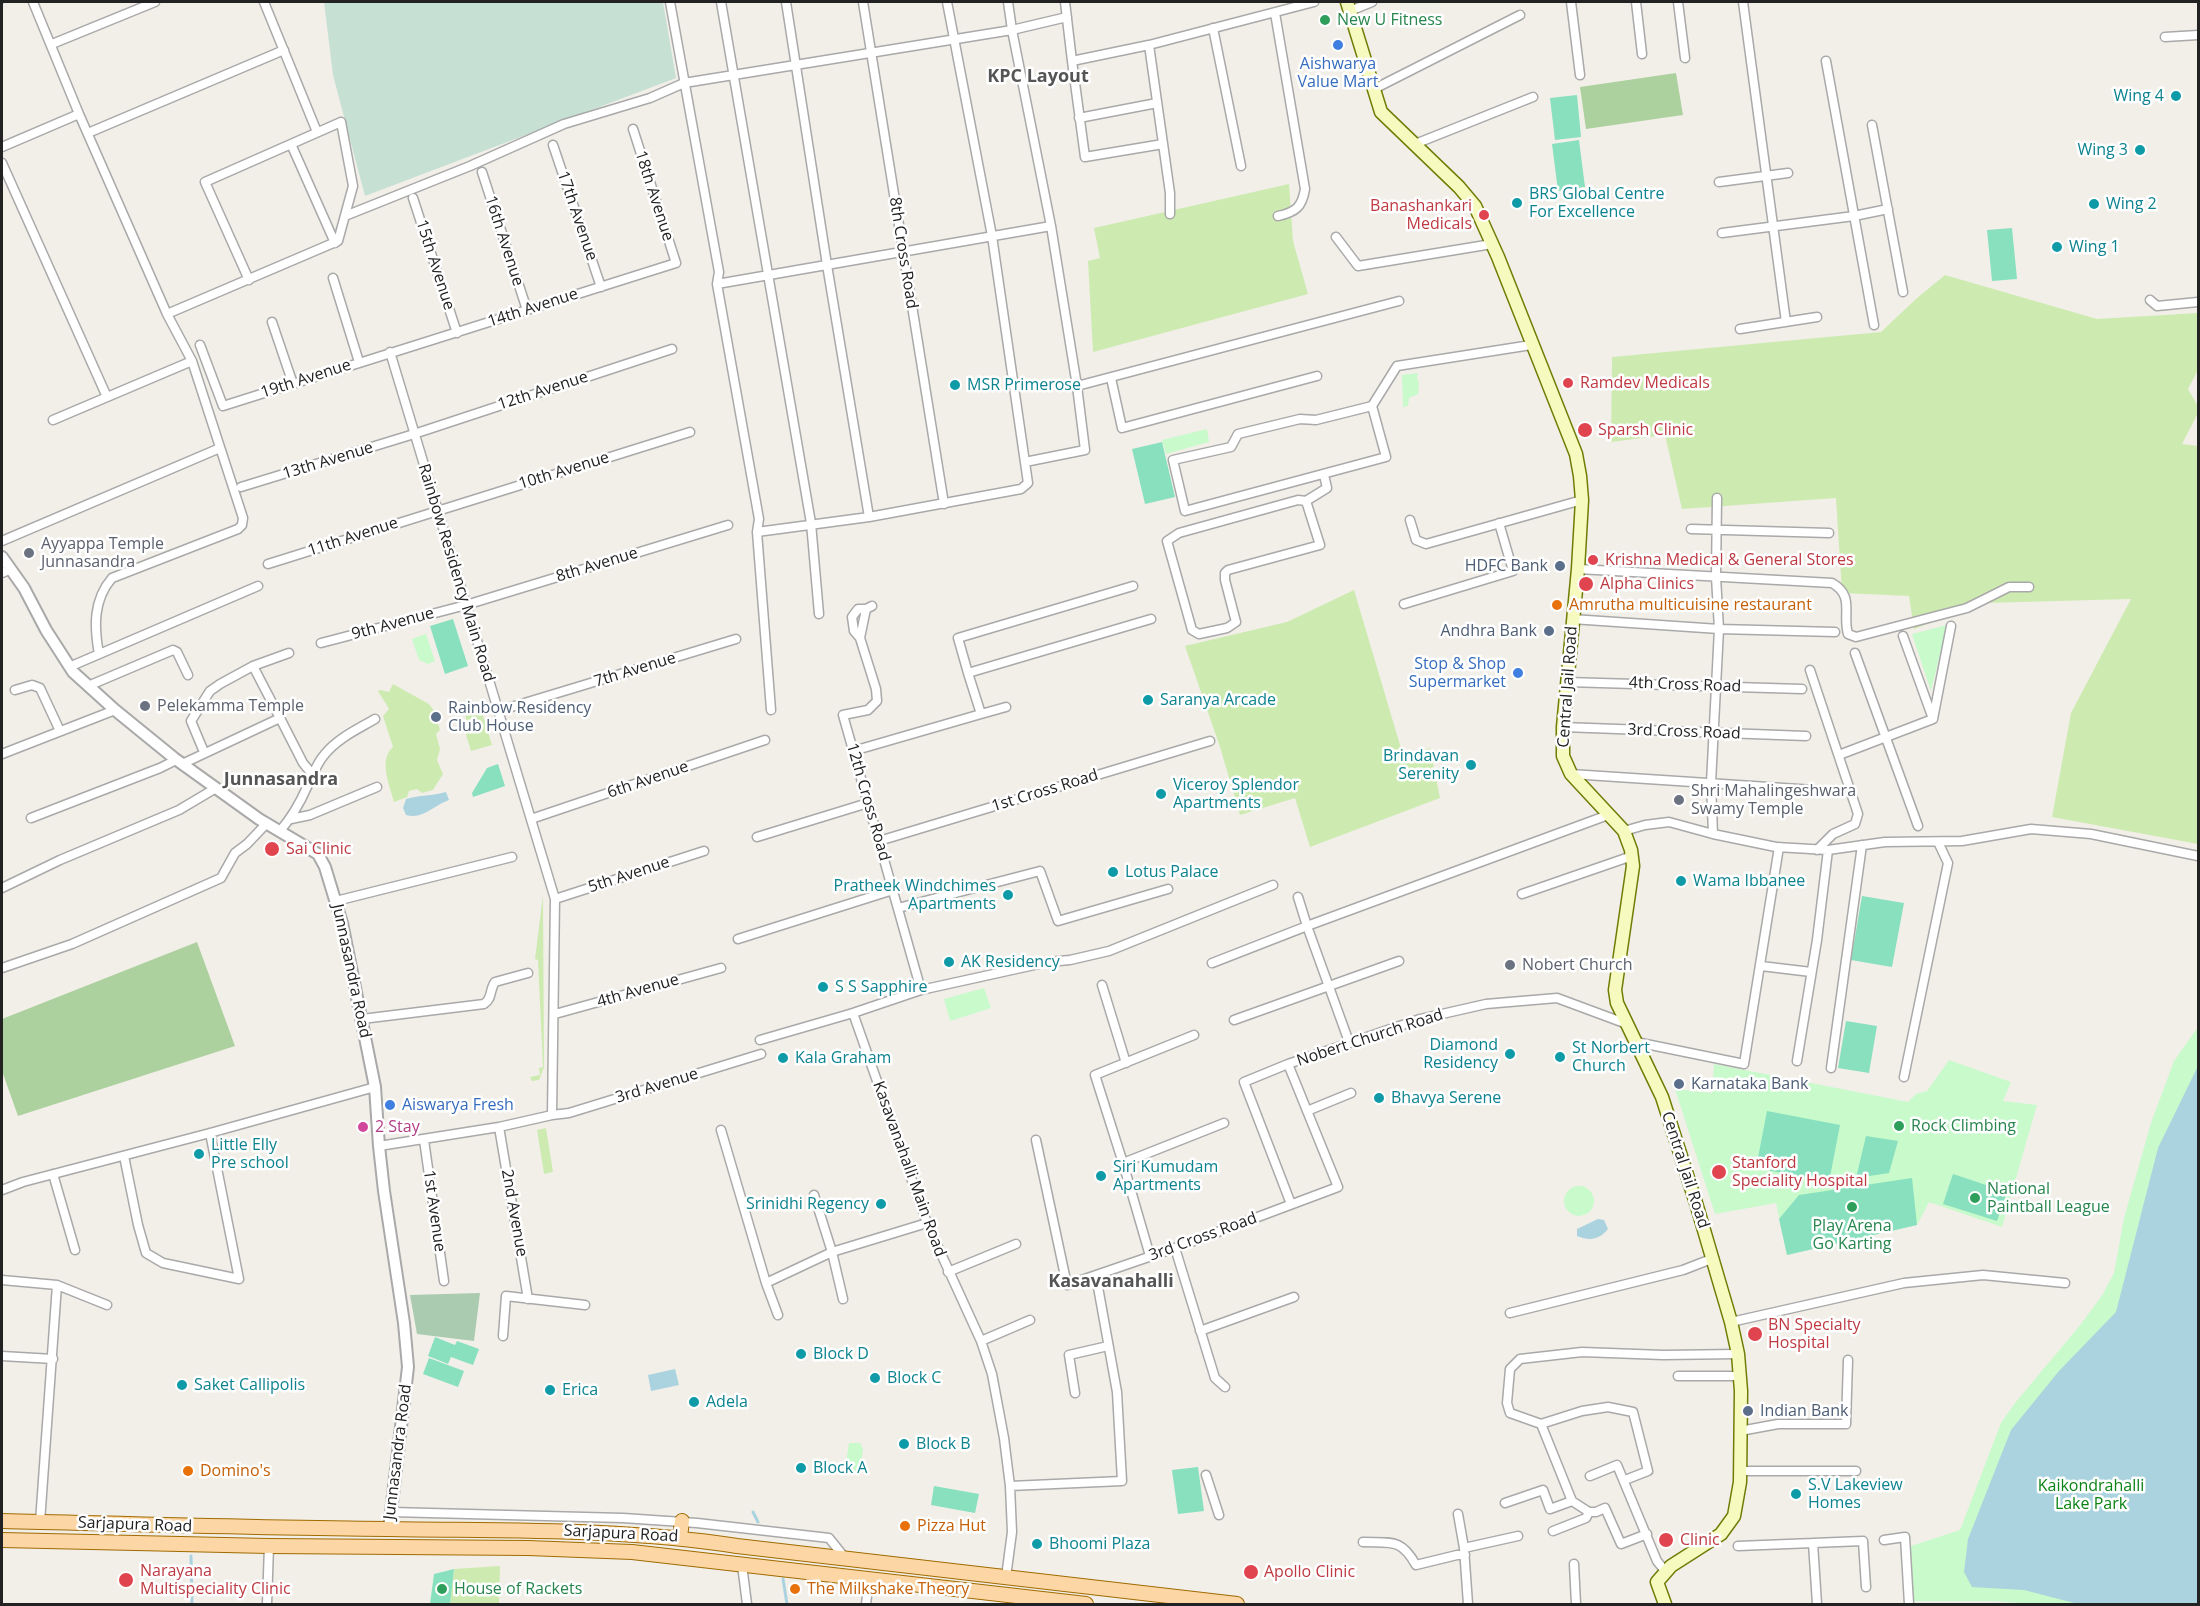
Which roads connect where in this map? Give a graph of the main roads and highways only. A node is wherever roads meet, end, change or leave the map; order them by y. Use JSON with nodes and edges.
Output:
{"nodes":[{"id":1,"x":1349,"y":6,"type":"edge"},
{"id":2,"x":2,"y":1521,"type":"edge"},
{"id":3,"x":682,"y":1521,"type":"road end"},
{"id":4,"x":529,"y":1530,"type":"junction"},
{"id":5,"x":544,"y":1530,"type":"junction"},
{"id":6,"x":680,"y":1537,"type":"junction"},
{"id":7,"x":2,"y":1540,"type":"edge"},
{"id":8,"x":528,"y":1548,"type":"junction"},
{"id":9,"x":543,"y":1549,"type":"junction"},
{"id":10,"x":1202,"y":1602,"type":"edge"},
{"id":11,"x":1086,"y":1605,"type":"edge"},
{"id":12,"x":1237,"y":1605,"type":"edge"},
{"id":13,"x":1665,"y":1605,"type":"edge"}],
"edges":[{"from":1,"to":13,"type":"main road","name":"Central Jail Road"},
{"from":2,"to":4,"type":"main road","name":"Sarjapura Road"},
{"from":3,"to":6,"type":"main road"},
{"from":4,"to":5,"type":"main road","name":"Sarjapura Road"},
{"from":4,"to":8,"type":"main road"},
{"from":5,"to":6,"type":"main road","name":"Sarjapura Road"},
{"from":5,"to":9,"type":"main road"},
{"from":6,"to":10,"type":"main road","name":"Sarjapura Road"},
{"from":7,"to":8,"type":"main road","name":"Sarjapura Road"},
{"from":8,"to":9,"type":"main road","name":"Sarjapura Road"},
{"from":9,"to":11,"type":"main road","name":"Sarjapura Road"},
{"from":10,"to":12,"type":"main road","name":"Sarjapura Road"}]}
